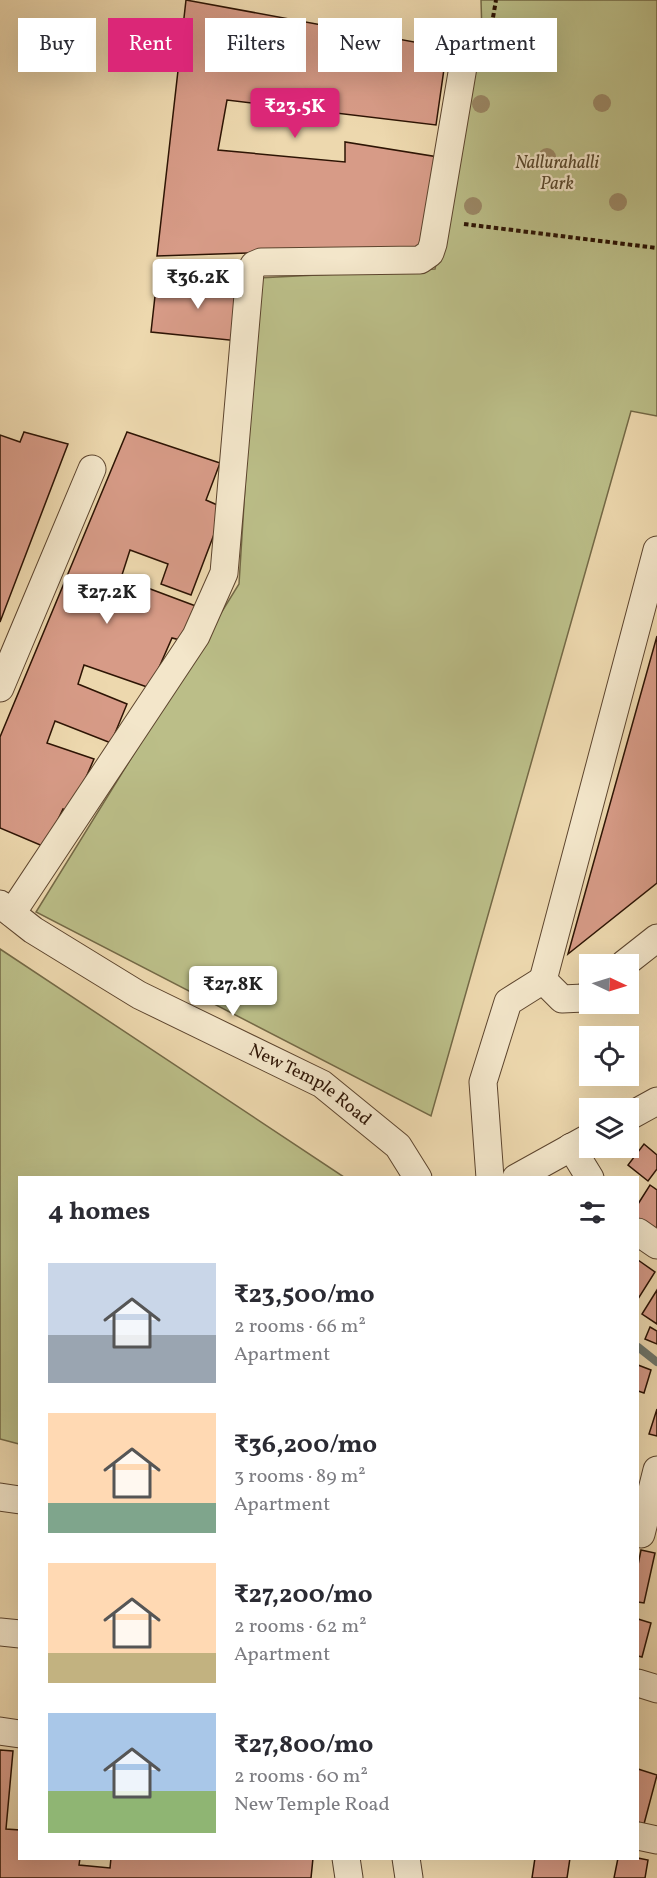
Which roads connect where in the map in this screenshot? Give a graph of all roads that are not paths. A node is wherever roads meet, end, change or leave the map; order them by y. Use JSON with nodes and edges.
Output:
{"nodes":[{"id":1,"x":472,"y":72,"type":"edge"},
{"id":2,"x":92,"y":469,"type":"dead end"},
{"id":3,"x":657,"y":550,"type":"edge"},
{"id":4,"x":0,"y":688,"type":"edge"},
{"id":5,"x":6,"y":908,"type":"edge"},
{"id":6,"x":657,"y":938,"type":"edge"},
{"id":7,"x":637,"y":954,"type":"edge"},
{"id":8,"x":543,"y":980,"type":"junction"},
{"id":9,"x":579,"y":998,"type":"edge"},
{"id":10,"x":579,"y":1143,"type":"edge"},
{"id":11,"x":584,"y":1158,"type":"edge"},
{"id":12,"x":417,"y":1176,"type":"edge"},
{"id":13,"x":490,"y":1176,"type":"edge"},
{"id":14,"x":520,"y":1176,"type":"edge"},
{"id":15,"x":589,"y":1176,"type":"edge"},
{"id":16,"x":639,"y":1233,"type":"edge"},
{"id":17,"x":657,"y":1245,"type":"edge"},
{"id":18,"x":657,"y":1470,"type":"edge"},
{"id":19,"x":0,"y":1497,"type":"edge"},
{"id":20,"x":18,"y":1500,"type":"edge"},
{"id":21,"x":645,"y":1535,"type":"edge"},
{"id":22,"x":0,"y":1632,"type":"edge"},
{"id":23,"x":18,"y":1634,"type":"edge"},
{"id":24,"x":639,"y":1683,"type":"edge"},
{"id":25,"x":657,"y":1689,"type":"edge"},
{"id":26,"x":0,"y":1731,"type":"edge"},
{"id":27,"x":18,"y":1734,"type":"edge"},
{"id":28,"x":639,"y":1836,"type":"edge"},
{"id":29,"x":657,"y":1840,"type":"edge"},
{"id":30,"x":346,"y":1860,"type":"edge"},
{"id":31,"x":406,"y":1860,"type":"edge"},
{"id":32,"x":349,"y":1878,"type":"edge"},
{"id":33,"x":409,"y":1878,"type":"edge"}],
"edges":[{"from":1,"to":5,"type":"street"},
{"from":2,"to":4,"type":"street"},
{"from":3,"to":8,"type":"street"},
{"from":5,"to":12,"type":"street","name":"New Temple Road"},
{"from":6,"to":7,"type":"street"},
{"from":8,"to":9,"type":"street"},
{"from":8,"to":13,"type":"street"},
{"from":10,"to":14,"type":"street"},
{"from":11,"to":15,"type":"street"},
{"from":16,"to":17,"type":"street"},
{"from":18,"to":21,"type":"street"},
{"from":19,"to":20,"type":"street"},
{"from":22,"to":23,"type":"street"},
{"from":24,"to":25,"type":"street"},
{"from":26,"to":27,"type":"street"},
{"from":28,"to":29,"type":"street"},
{"from":30,"to":32,"type":"street"},
{"from":31,"to":33,"type":"street"}]}
